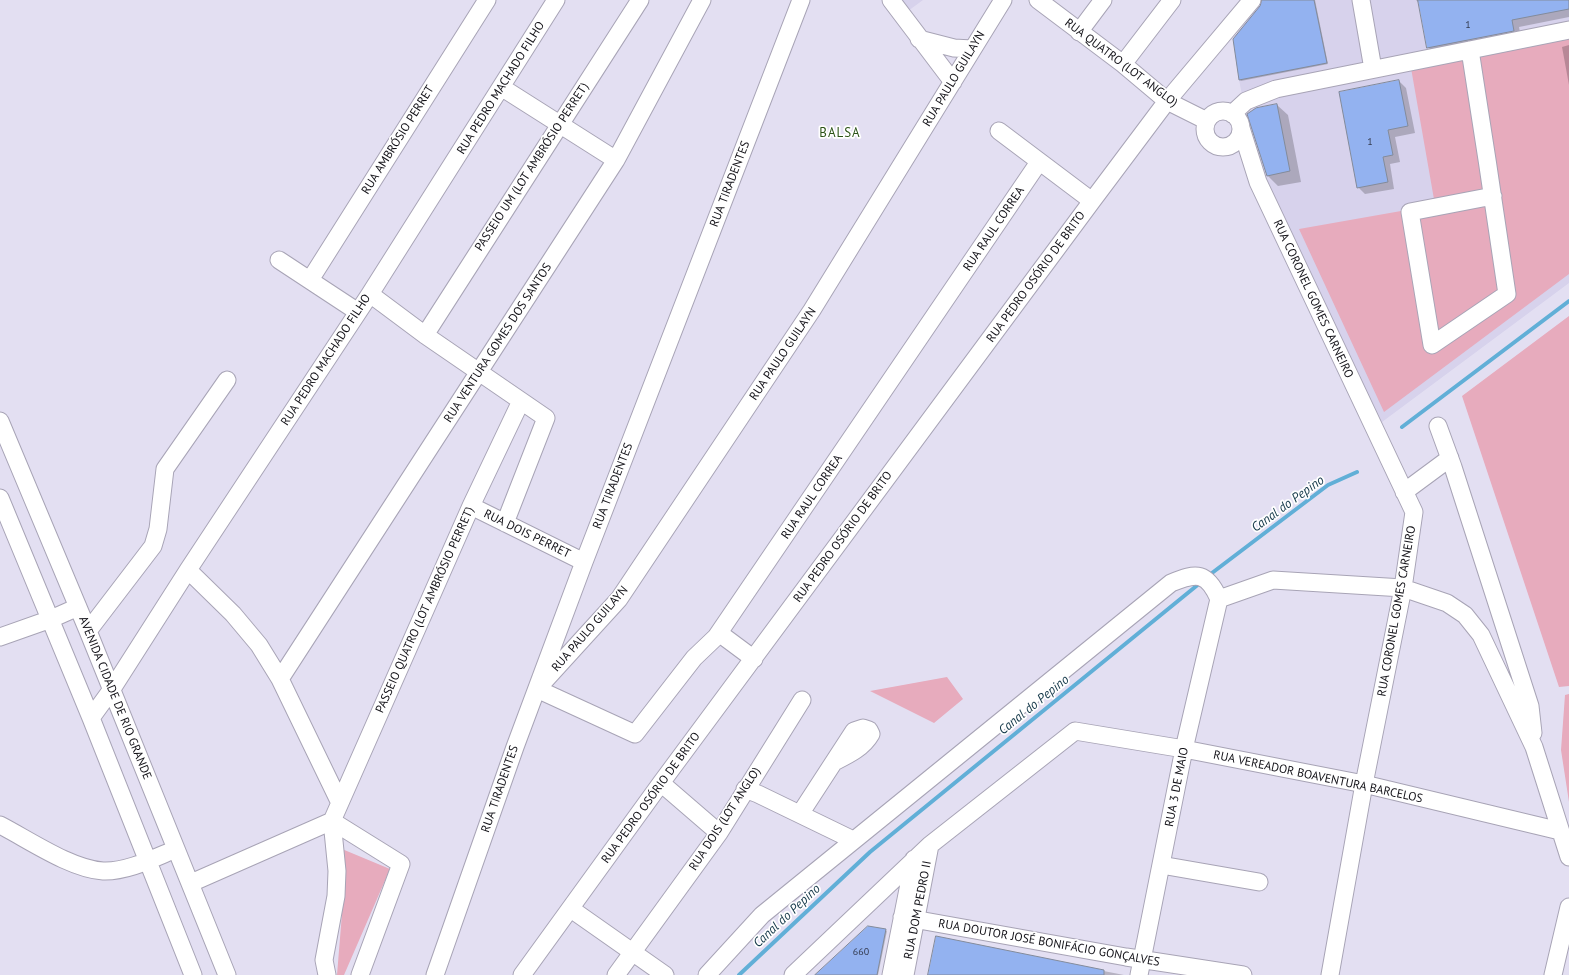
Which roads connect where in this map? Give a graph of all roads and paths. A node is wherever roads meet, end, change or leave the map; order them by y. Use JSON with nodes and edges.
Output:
{"nodes":[{"id":1,"x":487,"y":0,"type":"edge"},
{"id":2,"x":556,"y":0,"type":"edge"},
{"id":3,"x":640,"y":0,"type":"edge"},
{"id":4,"x":702,"y":0,"type":"edge"},
{"id":5,"x":801,"y":0,"type":"edge"},
{"id":6,"x":891,"y":0,"type":"edge"},
{"id":7,"x":1003,"y":0,"type":"edge"},
{"id":8,"x":1038,"y":0,"type":"edge"},
{"id":9,"x":1103,"y":0,"type":"edge"},
{"id":10,"x":1172,"y":0,"type":"edge"},
{"id":11,"x":1252,"y":0,"type":"edge"},
{"id":12,"x":1361,"y":0,"type":"edge"},
{"id":13,"x":1569,"y":30,"type":"edge"},
{"id":14,"x":1079,"y":32,"type":"junction"},
{"id":15,"x":919,"y":39,"type":"junction"},
{"id":16,"x":972,"y":49,"type":"junction"},
{"id":17,"x":1470,"y":50,"type":"junction"},
{"id":18,"x":1123,"y":64,"type":"junction"},
{"id":19,"x":1374,"y":69,"type":"junction"},
{"id":20,"x":953,"y":82,"type":"junction"},
{"id":21,"x":501,"y":87,"type":"junction"},
{"id":22,"x":1167,"y":101,"type":"junction"},
{"id":23,"x":1207,"y":121,"type":"junction"},
{"id":24,"x":1237,"y":121,"type":"junction"},
{"id":25,"x":560,"y":124,"type":"junction"},
{"id":26,"x":999,"y":130,"type":"dead end"},
{"id":27,"x":1226,"y":148,"type":"junction"},
{"id":28,"x":616,"y":160,"type":"junction"},
{"id":29,"x":1039,"y":162,"type":"junction"},
{"id":30,"x":1258,"y":182,"type":"junction"},
{"id":31,"x":1493,"y":196,"type":"junction"},
{"id":32,"x":1092,"y":201,"type":"junction"},
{"id":33,"x":279,"y":260,"type":"dead end"},
{"id":34,"x":310,"y":280,"type":"junction"},
{"id":35,"x":370,"y":294,"type":"junction"},
{"id":36,"x":358,"y":312,"type":"junction"},
{"id":37,"x":425,"y":335,"type":"junction"},
{"id":38,"x":479,"y":372,"type":"junction"},
{"id":39,"x":227,"y":380,"type":"dead end"},
{"id":40,"x":521,"y":402,"type":"junction"},
{"id":41,"x":0,"y":421,"type":"edge"},
{"id":42,"x":1438,"y":426,"type":"dead end"},
{"id":43,"x":1450,"y":458,"type":"junction"},
{"id":44,"x":1404,"y":492,"type":"junction"},
{"id":45,"x":0,"y":498,"type":"edge"},
{"id":46,"x":471,"y":506,"type":"junction"},
{"id":47,"x":505,"y":523,"type":"junction"},
{"id":48,"x":584,"y":562,"type":"junction"},
{"id":49,"x":188,"y":570,"type":"junction"},
{"id":50,"x":1211,"y":587,"type":"junction"},
{"id":51,"x":1403,"y":588,"type":"junction"},
{"id":52,"x":78,"y":607,"type":"junction"},
{"id":53,"x":51,"y":619,"type":"junction"},
{"id":54,"x":88,"y":631,"type":"junction"},
{"id":55,"x":719,"y":633,"type":"junction"},
{"id":56,"x":0,"y":637,"type":"edge"},
{"id":57,"x":754,"y":659,"type":"junction"},
{"id":58,"x":280,"y":679,"type":"junction"},
{"id":59,"x":537,"y":689,"type":"junction"},
{"id":60,"x":112,"y":690,"type":"junction"},
{"id":61,"x":802,"y":700,"type":"dead end"},
{"id":62,"x":91,"y":718,"type":"junction"},
{"id":63,"x":1534,"y":747,"type":"junction"},
{"id":64,"x":1184,"y":750,"type":"junction"},
{"id":65,"x":834,"y":762,"type":"dead end"},
{"id":66,"x":662,"y":782,"type":"junction"},
{"id":67,"x":1364,"y":784,"type":"junction"},
{"id":68,"x":745,"y":789,"type":"junction"},
{"id":69,"x":340,"y":804,"type":"junction"},
{"id":70,"x":800,"y":814,"type":"junction"},
{"id":71,"x":332,"y":820,"type":"junction"},
{"id":72,"x":0,"y":825,"type":"edge"},
{"id":73,"x":1560,"y":831,"type":"junction"},
{"id":74,"x":719,"y":833,"type":"junction"},
{"id":75,"x":853,"y":840,"type":"junction"},
{"id":76,"x":930,"y":845,"type":"junction"},
{"id":77,"x":176,"y":849,"type":"junction"},
{"id":78,"x":1569,"y":856,"type":"edge"},
{"id":79,"x":914,"y":859,"type":"junction"},
{"id":80,"x":148,"y":861,"type":"junction"},
{"id":81,"x":1161,"y":865,"type":"junction"},
{"id":82,"x":1259,"y":882,"type":"dead end"},
{"id":83,"x":191,"y":883,"type":"junction"},
{"id":84,"x":1569,"y":907,"type":"edge"},
{"id":85,"x":571,"y":909,"type":"junction"},
{"id":86,"x":909,"y":918,"type":"junction"},
{"id":87,"x":632,"y":951,"type":"junction"},
{"id":88,"x":1141,"y":967,"type":"edge"},
{"id":89,"x":1556,"y":974,"type":"edge"},
{"id":90,"x":193,"y":975,"type":"edge"},
{"id":91,"x":227,"y":975,"type":"edge"},
{"id":92,"x":328,"y":975,"type":"edge"},
{"id":93,"x":360,"y":975,"type":"edge"},
{"id":94,"x":435,"y":975,"type":"edge"},
{"id":95,"x":522,"y":975,"type":"edge"},
{"id":96,"x":616,"y":975,"type":"edge"},
{"id":97,"x":665,"y":975,"type":"edge"},
{"id":98,"x":707,"y":975,"type":"edge"},
{"id":99,"x":793,"y":975,"type":"edge"},
{"id":100,"x":891,"y":975,"type":"edge"},
{"id":101,"x":905,"y":975,"type":"edge"},
{"id":102,"x":1243,"y":975,"type":"edge"},
{"id":103,"x":1330,"y":975,"type":"edge"}],
"edges":[{"from":1,"to":34,"type":"street","name":"RUA AMBRÓSIO PERRET"},
{"from":2,"to":21,"type":"street","name":"RUA PEDRO MACHADO FILHO"},
{"from":3,"to":25,"type":"street","name":"PASSEIO UM (LOT AMBRÓSIO PERRET)"},
{"from":4,"to":28,"type":"street","name":"RUA VENTURA GOMES DOS SANTOS"},
{"from":5,"to":48,"type":"street","name":"RUA TIRADENTES"},
{"from":6,"to":15,"type":"street"},
{"from":7,"to":16,"type":"street","name":"RUA PAULO GUILAYN"},
{"from":8,"to":14,"type":"street","name":"RUA QUATRO (LOT ANGLO)"},
{"from":9,"to":14,"type":"street"},
{"from":10,"to":18,"type":"street"},
{"from":11,"to":22,"type":"street","name":"RUA PEDRO OSÓRIO DE BRITO"},
{"from":12,"to":19,"type":"street"},
{"from":13,"to":17,"type":"street"},
{"from":14,"to":18,"type":"street","name":"RUA QUATRO (LOT ANGLO)"},
{"from":15,"to":16,"type":"street"},
{"from":15,"to":20,"type":"street"},
{"from":16,"to":20,"type":"street","name":"RUA PAULO GUILAYN"},
{"from":17,"to":19,"type":"street"},
{"from":17,"to":31,"type":"street"},
{"from":18,"to":22,"type":"street","name":"RUA QUATRO (LOT ANGLO)"},
{"from":19,"to":24,"type":"street"},
{"from":20,"to":59,"type":"street","name":"RUA PAULO GUILAYN"},
{"from":21,"to":25,"type":"street"},
{"from":21,"to":35,"type":"street","name":"RUA PEDRO MACHADO FILHO"},
{"from":22,"to":23,"type":"street","name":"RUA QUATRO (LOT ANGLO)"},
{"from":22,"to":32,"type":"street","name":"RUA PEDRO OSÓRIO DE BRITO"},
{"from":23,"to":24,"type":"street"},
{"from":23,"to":27,"type":"street"},
{"from":24,"to":27,"type":"street"},
{"from":24,"to":30,"type":"street","name":"RUA CORONEL GOMES CARNEIRO"},
{"from":25,"to":28,"type":"street"},
{"from":25,"to":37,"type":"street","name":"PASSEIO UM (LOT AMBRÓSIO PERRET)"},
{"from":26,"to":29,"type":"street"},
{"from":27,"to":30,"type":"street","name":"RUA CORONEL GOMES CARNEIRO"},
{"from":28,"to":38,"type":"street","name":"RUA VENTURA GOMES DOS SANTOS"},
{"from":29,"to":32,"type":"street"},
{"from":29,"to":55,"type":"street","name":"RUA RAUL CORREA"},
{"from":30,"to":44,"type":"street","name":"RUA CORONEL GOMES CARNEIRO"},
{"from":31,"to":31,"type":"street"},
{"from":32,"to":57,"type":"street","name":"RUA PEDRO OSÓRIO DE BRITO"},
{"from":33,"to":34,"type":"street"},
{"from":34,"to":36,"type":"street"},
{"from":35,"to":36,"type":"street","name":"RUA PEDRO MACHADO FILHO"},
{"from":35,"to":37,"type":"street"},
{"from":36,"to":49,"type":"street","name":"RUA PEDRO MACHADO FILHO"},
{"from":37,"to":38,"type":"street"},
{"from":38,"to":40,"type":"street"},
{"from":38,"to":58,"type":"street","name":"RUA VENTURA GOMES DOS SANTOS"},
{"from":39,"to":54,"type":"street"},
{"from":40,"to":46,"type":"street","name":"PASSEIO QUATRO (LOT AMBRÓSIO PERRET)"},
{"from":40,"to":47,"type":"street"},
{"from":41,"to":52,"type":"street","name":"AVENIDA CIDADE DE RIO GRANDE"},
{"from":42,"to":43,"type":"street"},
{"from":43,"to":44,"type":"street"},
{"from":43,"to":63,"type":"street"},
{"from":44,"to":51,"type":"street","name":"RUA CORONEL GOMES CARNEIRO"},
{"from":45,"to":53,"type":"street"},
{"from":46,"to":47,"type":"street","name":"RUA DOIS PERRET"},
{"from":46,"to":69,"type":"street","name":"PASSEIO QUATRO (LOT AMBRÓSIO PERRET)"},
{"from":47,"to":48,"type":"street","name":"RUA DOIS PERRET"},
{"from":48,"to":59,"type":"street","name":"RUA TIRADENTES"},
{"from":49,"to":58,"type":"street"},
{"from":49,"to":60,"type":"street","name":"RUA PEDRO MACHADO FILHO"},
{"from":50,"to":51,"type":"street"},
{"from":50,"to":64,"type":"street","name":"RUA 3 DE MAIO"},
{"from":50,"to":75,"type":"street"},
{"from":51,"to":63,"type":"street"},
{"from":51,"to":67,"type":"street","name":"RUA CORONEL GOMES CARNEIRO"},
{"from":52,"to":53,"type":"street"},
{"from":52,"to":54,"type":"street","name":"AVENIDA CIDADE DE RIO GRANDE"},
{"from":53,"to":56,"type":"street"},
{"from":53,"to":62,"type":"street"},
{"from":54,"to":60,"type":"street","name":"AVENIDA CIDADE DE RIO GRANDE"},
{"from":55,"to":57,"type":"street"},
{"from":55,"to":59,"type":"street","name":"RUA RAUL CORREA"},
{"from":57,"to":66,"type":"street","name":"RUA PEDRO OSÓRIO DE BRITO"},
{"from":58,"to":69,"type":"street"},
{"from":59,"to":94,"type":"street","name":"RUA TIRADENTES"},
{"from":60,"to":62,"type":"street","name":"RUA PEDRO MACHADO FILHO"},
{"from":60,"to":77,"type":"street","name":"AVENIDA CIDADE DE RIO GRANDE"},
{"from":61,"to":68,"type":"street","name":"RUA DOIS (LOT ANGLO)"},
{"from":62,"to":80,"type":"street"},
{"from":63,"to":73,"type":"street"},
{"from":64,"to":67,"type":"street","name":"RUA VEREADOR BOAVENTURA BARCELOS"},
{"from":64,"to":76,"type":"street","name":"RUA VEREADOR BOAVENTURA BARCELOS"},
{"from":64,"to":81,"type":"street","name":"RUA 3 DE MAIO"},
{"from":65,"to":70,"type":"street"},
{"from":66,"to":74,"type":"street"},
{"from":66,"to":85,"type":"street","name":"RUA PEDRO OSÓRIO DE BRITO"},
{"from":67,"to":73,"type":"street","name":"RUA VEREADOR BOAVENTURA BARCELOS"},
{"from":67,"to":103,"type":"street","name":"RUA CORONEL GOMES CARNEIRO"},
{"from":68,"to":70,"type":"street"},
{"from":68,"to":74,"type":"street","name":"RUA DOIS (LOT ANGLO)"},
{"from":69,"to":71,"type":"street","name":"PASSEIO QUATRO (LOT AMBRÓSIO PERRET)"},
{"from":70,"to":75,"type":"street"},
{"from":71,"to":83,"type":"street"},
{"from":71,"to":92,"type":"street"},
{"from":71,"to":93,"type":"street"},
{"from":72,"to":80,"type":"street"},
{"from":73,"to":78,"type":"street"},
{"from":74,"to":87,"type":"street","name":"RUA DOIS (LOT ANGLO)"},
{"from":75,"to":98,"type":"street"},
{"from":76,"to":79,"type":"street"},
{"from":76,"to":86,"type":"street","name":"RUA DOM PEDRO II"},
{"from":77,"to":80,"type":"street"},
{"from":77,"to":83,"type":"street","name":"AVENIDA CIDADE DE RIO GRANDE"},
{"from":79,"to":86,"type":"street","name":"RUA DOM PEDRO II"},
{"from":79,"to":99,"type":"street"},
{"from":80,"to":90,"type":"street"},
{"from":81,"to":82,"type":"street"},
{"from":81,"to":88,"type":"street","name":"RUA 3 DE MAIO"},
{"from":83,"to":91,"type":"street","name":"AVENIDA CIDADE DE RIO GRANDE"},
{"from":84,"to":89,"type":"street"},
{"from":85,"to":87,"type":"street"},
{"from":85,"to":95,"type":"street","name":"RUA PEDRO OSÓRIO DE BRITO"},
{"from":86,"to":88,"type":"street","name":"RUA DOUTOR JOSÉ BONIFÁCIO GONÇALVES"},
{"from":86,"to":100,"type":"street","name":"RUA DOM PEDRO II"},
{"from":86,"to":101,"type":"street","name":"RUA DOM PEDRO II"},
{"from":87,"to":96,"type":"street","name":"RUA DOIS (LOT ANGLO)"},
{"from":87,"to":97,"type":"street"},
{"from":88,"to":102,"type":"street","name":"RUA DOUTOR JOSÉ BONIFÁCIO GONÇALVES"}]}
